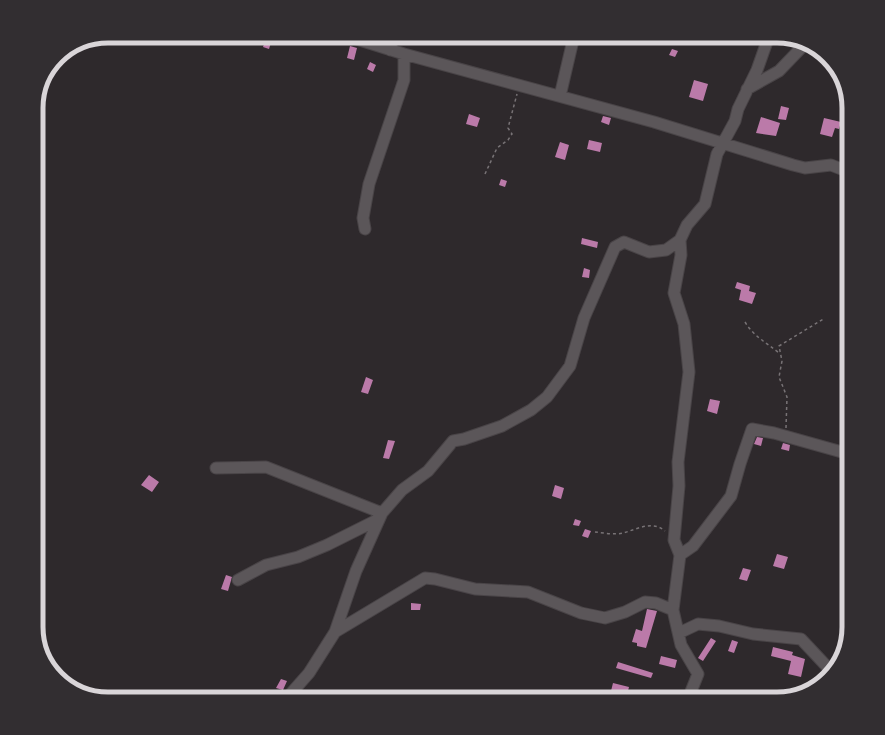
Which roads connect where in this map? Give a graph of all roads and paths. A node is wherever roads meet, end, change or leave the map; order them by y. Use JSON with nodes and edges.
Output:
{"nodes":[{"id":1,"x":368,"y":43,"type":"edge"},
{"id":2,"x":392,"y":43,"type":"edge"},
{"id":3,"x":572,"y":43,"type":"edge"},
{"id":4,"x":767,"y":43,"type":"edge"},
{"id":5,"x":801,"y":48,"type":"edge"},
{"id":6,"x":390,"y":50,"type":"junction"},
{"id":7,"x":404,"y":54,"type":"junction"},
{"id":8,"x":518,"y":85,"type":"junction"},
{"id":9,"x":747,"y":89,"type":"junction"},
{"id":10,"x":560,"y":96,"type":"junction"},
{"id":11,"x":724,"y":142,"type":"junction"},
{"id":12,"x":842,"y":169,"type":"edge"},
{"id":13,"x":485,"y":174,"type":"dead end"},
{"id":14,"x":366,"y":229,"type":"dead end"},
{"id":15,"x":680,"y":240,"type":"junction"},
{"id":16,"x":825,"y":318,"type":"dead end"},
{"id":17,"x":745,"y":322,"type":"dead end"},
{"id":18,"x":779,"y":353,"type":"junction"},
{"id":19,"x":785,"y":436,"type":"junction"},
{"id":20,"x":842,"y":452,"type":"edge"},
{"id":21,"x":216,"y":468,"type":"dead end"},
{"id":22,"x":380,"y":516,"type":"junction"},
{"id":23,"x":595,"y":532,"type":"dead end"},
{"id":24,"x":674,"y":540,"type":"junction"},
{"id":25,"x":680,"y":555,"type":"junction"},
{"id":26,"x":238,"y":580,"type":"dead end"},
{"id":27,"x":673,"y":610,"type":"junction"},
{"id":28,"x":335,"y":632,"type":"junction"},
{"id":29,"x":678,"y":633,"type":"junction"},
{"id":30,"x":828,"y":667,"type":"edge"},
{"id":31,"x":292,"y":692,"type":"edge"},
{"id":32,"x":691,"y":692,"type":"edge"}],
"edges":[{"from":1,"to":6,"type":"street"},
{"from":2,"to":6,"type":"street"},
{"from":3,"to":10,"type":"street"},
{"from":4,"to":9,"type":"street"},
{"from":5,"to":9,"type":"street"},
{"from":6,"to":7,"type":"street"},
{"from":7,"to":8,"type":"street"},
{"from":7,"to":14,"type":"street"},
{"from":8,"to":10,"type":"street"},
{"from":8,"to":13,"type":"path"},
{"from":9,"to":11,"type":"street"},
{"from":10,"to":11,"type":"street"},
{"from":11,"to":12,"type":"street"},
{"from":11,"to":15,"type":"street"},
{"from":15,"to":22,"type":"street"},
{"from":15,"to":24,"type":"street"},
{"from":16,"to":18,"type":"path"},
{"from":17,"to":18,"type":"path"},
{"from":18,"to":19,"type":"path"},
{"from":19,"to":20,"type":"street"},
{"from":19,"to":25,"type":"street"},
{"from":21,"to":22,"type":"street"},
{"from":22,"to":26,"type":"street"},
{"from":22,"to":28,"type":"street"},
{"from":23,"to":24,"type":"path"},
{"from":24,"to":25,"type":"street"},
{"from":25,"to":27,"type":"street"},
{"from":27,"to":28,"type":"street"},
{"from":27,"to":29,"type":"street"},
{"from":28,"to":31,"type":"street"},
{"from":29,"to":30,"type":"street"},
{"from":29,"to":32,"type":"street"}]}
